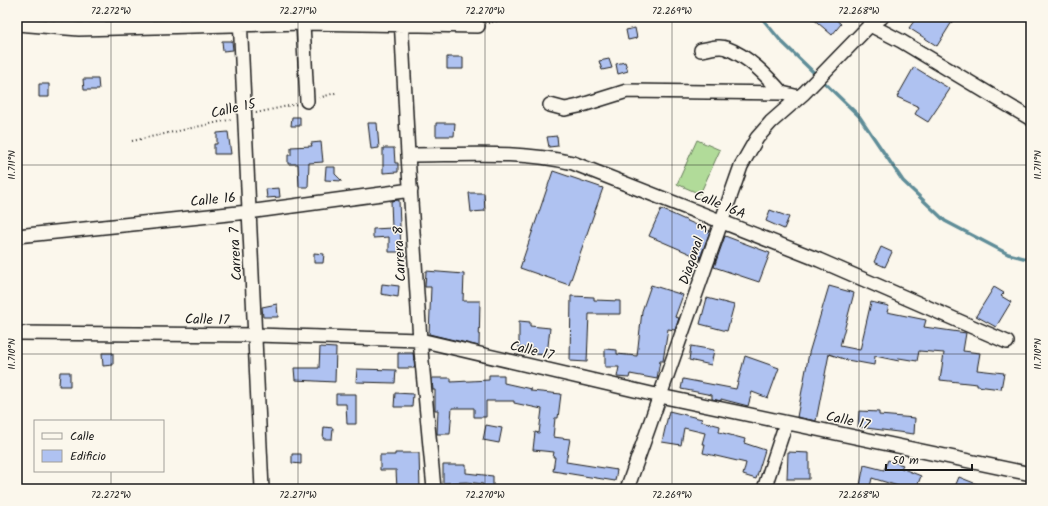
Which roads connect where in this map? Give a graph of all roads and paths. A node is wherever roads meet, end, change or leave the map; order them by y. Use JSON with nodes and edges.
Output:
{"nodes":[{"id":1,"x":514,"y":17,"type":"edge"},
{"id":2,"x":882,"y":17,"type":"edge"},
{"id":3,"x":240,"y":20,"type":"edge"},
{"id":4,"x":402,"y":20,"type":"edge"},
{"id":5,"x":870,"y":21,"type":"edge"},
{"id":6,"x":79,"y":23,"type":"edge"},
{"id":7,"x":303,"y":23,"type":"junction"},
{"id":8,"x":17,"y":24,"type":"edge"},
{"id":9,"x":478,"y":26,"type":"joint"},
{"id":10,"x":701,"y":50,"type":"dead end"},
{"id":11,"x":338,"y":92,"type":"dead end"},
{"id":12,"x":782,"y":93,"type":"junction"},
{"id":13,"x":801,"y":95,"type":"junction"},
{"id":14,"x":307,"y":101,"type":"junction"},
{"id":15,"x":550,"y":105,"type":"dead end"},
{"id":16,"x":244,"y":116,"type":"junction"},
{"id":17,"x":1031,"y":119,"type":"edge"},
{"id":18,"x":132,"y":141,"type":"dead end"},
{"id":19,"x":408,"y":155,"type":"junction"},
{"id":20,"x":412,"y":190,"type":"junction"},
{"id":21,"x":248,"y":212,"type":"junction"},
{"id":22,"x":721,"y":222,"type":"junction"},
{"id":23,"x":17,"y":236,"type":"edge"},
{"id":24,"x":17,"y":333,"type":"edge"},
{"id":25,"x":256,"y":336,"type":"junction"},
{"id":26,"x":420,"y":340,"type":"junction"},
{"id":27,"x":1007,"y":342,"type":"dead end"},
{"id":28,"x":660,"y":396,"type":"junction"},
{"id":29,"x":786,"y":423,"type":"junction"},
{"id":30,"x":1031,"y":474,"type":"edge"},
{"id":31,"x":262,"y":489,"type":"edge"},
{"id":32,"x":434,"y":489,"type":"edge"},
{"id":33,"x":627,"y":489,"type":"edge"},
{"id":34,"x":764,"y":489,"type":"edge"}],
"edges":[{"from":1,"to":9,"type":"path"},
{"from":2,"to":5,"type":"street","name":"Diagonal 3"},
{"from":3,"to":6,"type":"street"},
{"from":3,"to":7,"type":"street"},
{"from":3,"to":16,"type":"street","name":"Carrera 7"},
{"from":4,"to":7,"type":"street"},
{"from":4,"to":9,"type":"street"},
{"from":4,"to":19,"type":"street","name":"Carrera 8"},
{"from":5,"to":13,"type":"street","name":"Diagonal 3"},
{"from":5,"to":17,"type":"street"},
{"from":6,"to":8,"type":"street"},
{"from":7,"to":14,"type":"street"},
{"from":10,"to":12,"type":"street"},
{"from":11,"to":14,"type":"path","name":"Calle 15"},
{"from":12,"to":13,"type":"street"},
{"from":12,"to":15,"type":"street"},
{"from":13,"to":22,"type":"street","name":"Diagonal 3"},
{"from":14,"to":16,"type":"path","name":"Calle 15"},
{"from":16,"to":18,"type":"path","name":"Calle 15"},
{"from":16,"to":21,"type":"street","name":"Carrera 7"},
{"from":19,"to":20,"type":"street","name":"Carrera 8"},
{"from":19,"to":22,"type":"street","name":"Calle 16A"},
{"from":20,"to":21,"type":"street","name":"Calle 16"},
{"from":20,"to":26,"type":"street","name":"Carrera 8"},
{"from":21,"to":23,"type":"street","name":"Calle 16"},
{"from":21,"to":25,"type":"street","name":"Carrera 7"},
{"from":22,"to":27,"type":"street","name":"Calle 16A"},
{"from":22,"to":28,"type":"street","name":"Diagonal 3"},
{"from":24,"to":25,"type":"street","name":"Calle 17"},
{"from":25,"to":26,"type":"street","name":"Calle 17"},
{"from":25,"to":31,"type":"street","name":"Carrera 7"},
{"from":26,"to":28,"type":"street","name":"Calle 17"},
{"from":26,"to":32,"type":"street","name":"Carrera 8"},
{"from":28,"to":29,"type":"street","name":"Calle 17"},
{"from":28,"to":33,"type":"street","name":"Diagonal 3"},
{"from":29,"to":30,"type":"street","name":"Calle 17"},
{"from":29,"to":34,"type":"street"}]}
